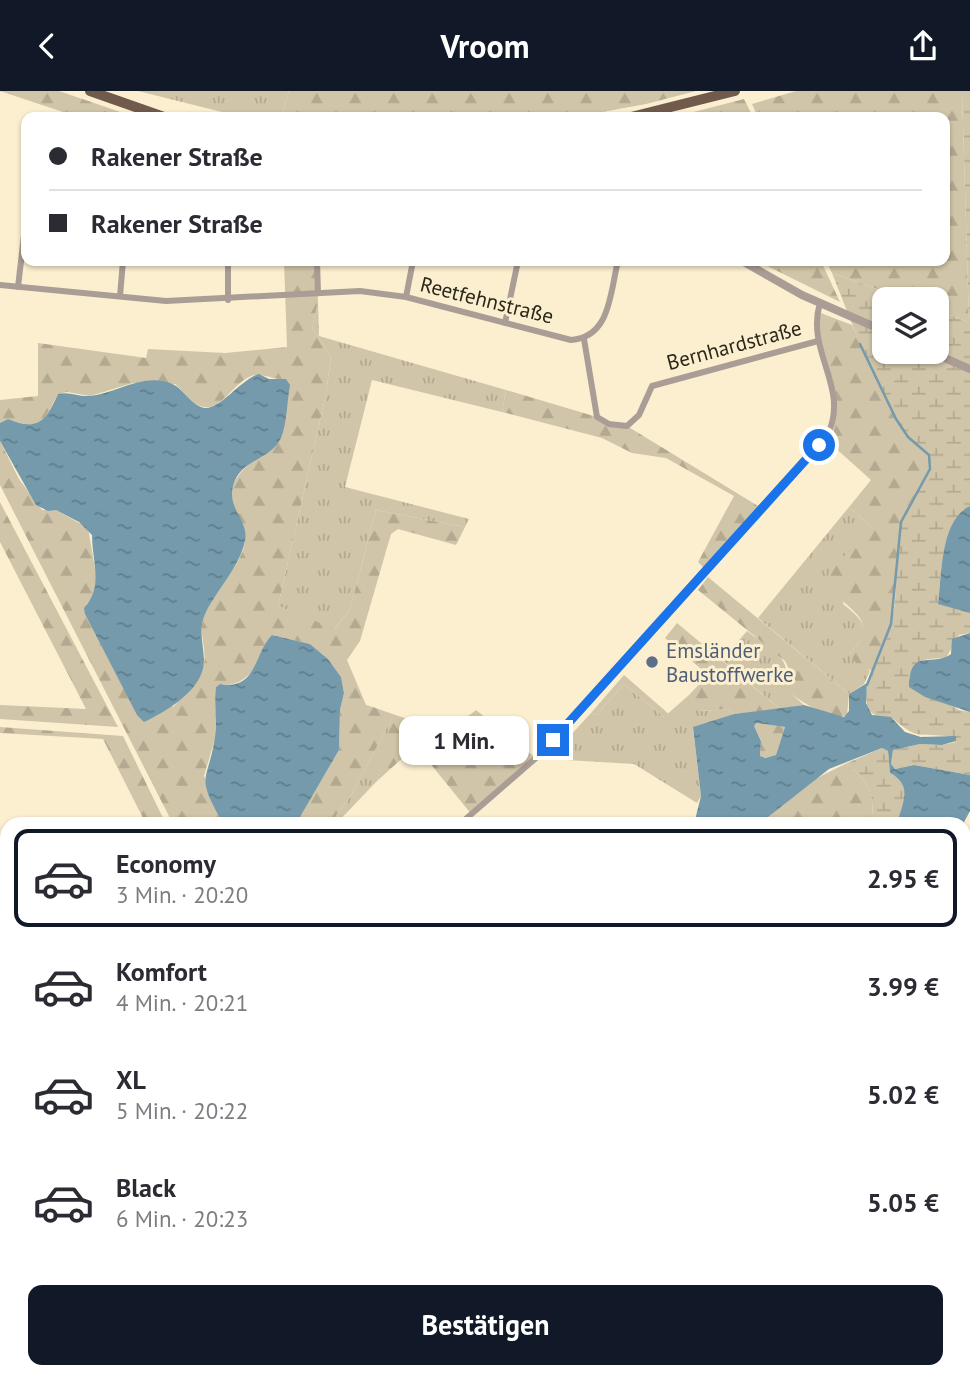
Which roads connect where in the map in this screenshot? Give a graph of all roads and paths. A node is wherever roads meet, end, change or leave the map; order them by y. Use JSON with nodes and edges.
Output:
{"nodes":[{"id":1,"x":90,"y":91,"type":"edge"},
{"id":2,"x":735,"y":91,"type":"edge"},
{"id":3,"x":150,"y":112,"type":"edge"},
{"id":4,"x":659,"y":112,"type":"edge"},
{"id":5,"x":21,"y":260,"type":"edge"},
{"id":6,"x":123,"y":266,"type":"edge"},
{"id":7,"x":228,"y":266,"type":"edge"},
{"id":8,"x":317,"y":266,"type":"edge"},
{"id":9,"x":412,"y":266,"type":"edge"},
{"id":10,"x":517,"y":266,"type":"edge"},
{"id":11,"x":617,"y":266,"type":"edge"},
{"id":12,"x":750,"y":266,"type":"edge"},
{"id":13,"x":0,"y":285,"type":"edge"},
{"id":14,"x":18,"y":286,"type":"junction"},
{"id":15,"x":318,"y":293,"type":"junction"},
{"id":16,"x":120,"y":296,"type":"junction"},
{"id":17,"x":406,"y":297,"type":"junction"},
{"id":18,"x":228,"y":300,"type":"junction"},
{"id":19,"x":820,"y":303,"type":"junction"},
{"id":20,"x":505,"y":323,"type":"junction"},
{"id":21,"x":872,"y":326,"type":"edge"},
{"id":22,"x":584,"y":339,"type":"junction"},
{"id":23,"x":818,"y":341,"type":"junction"},
{"id":24,"x":949,"y":360,"type":"edge"},
{"id":25,"x":970,"y":369,"type":"edge"},
{"id":26,"x":468,"y":817,"type":"edge"}],
"edges":[{"from":1,"to":3,"type":"main road"},
{"from":2,"to":4,"type":"main road"},
{"from":5,"to":14,"type":"street"},
{"from":6,"to":16,"type":"street"},
{"from":7,"to":18,"type":"street"},
{"from":8,"to":15,"type":"street"},
{"from":9,"to":17,"type":"street"},
{"from":10,"to":20,"type":"street"},
{"from":11,"to":22,"type":"street"},
{"from":12,"to":19,"type":"street"},
{"from":13,"to":14,"type":"street","name":"Reetfehnstraße"},
{"from":14,"to":16,"type":"street","name":"Reetfehnstraße"},
{"from":15,"to":17,"type":"street","name":"Reetfehnstraße"},
{"from":15,"to":18,"type":"street","name":"Reetfehnstraße"},
{"from":16,"to":18,"type":"street","name":"Reetfehnstraße"},
{"from":17,"to":20,"type":"street","name":"Reetfehnstraße"},
{"from":19,"to":21,"type":"street"},
{"from":19,"to":23,"type":"street"},
{"from":20,"to":22,"type":"street","name":"Reetfehnstraße"},
{"from":22,"to":23,"type":"street","name":"Bernhardstraße"},
{"from":23,"to":26,"type":"street"},
{"from":24,"to":25,"type":"street"}]}
